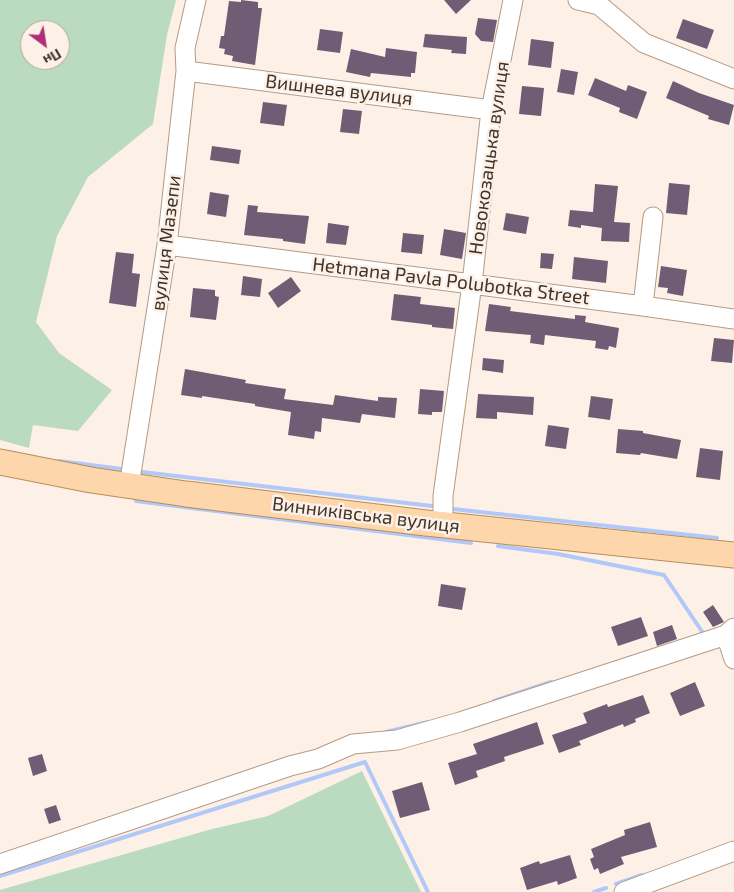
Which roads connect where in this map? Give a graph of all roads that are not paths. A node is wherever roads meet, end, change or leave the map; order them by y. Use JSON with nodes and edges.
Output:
{"nodes":[{"id":1,"x":196,"y":0,"type":"edge"},
{"id":2,"x":513,"y":0,"type":"edge"},
{"id":3,"x":578,"y":0,"type":"edge"},
{"id":4,"x":186,"y":71,"type":"junction"},
{"id":5,"x":734,"y":79,"type":"edge"},
{"id":6,"x":491,"y":110,"type":"junction"},
{"id":7,"x":653,"y":217,"type":"dead end"},
{"id":8,"x":168,"y":245,"type":"junction"},
{"id":9,"x":472,"y":284,"type":"junction"},
{"id":10,"x":643,"y":306,"type":"junction"},
{"id":11,"x":734,"y":319,"type":"edge"},
{"id":12,"x":0,"y":462,"type":"edge"},
{"id":13,"x":129,"y":486,"type":"junction"},
{"id":14,"x":443,"y":524,"type":"junction"},
{"id":15,"x":734,"y":555,"type":"edge"},
{"id":16,"x":730,"y":632,"type":"edge"},
{"id":17,"x":734,"y":659,"type":"edge"},
{"id":18,"x":734,"y":851,"type":"edge"},
{"id":19,"x":0,"y":864,"type":"edge"},
{"id":20,"x":624,"y":892,"type":"edge"}],
"edges":[{"from":1,"to":4,"type":"street","name":"вулиця Мазепи"},
{"from":2,"to":6,"type":"street","name":"Новокозацька вулиця"},
{"from":3,"to":5,"type":"street"},
{"from":4,"to":6,"type":"street","name":"Вишнева вулиця"},
{"from":4,"to":8,"type":"street","name":"вулиця Мазепи"},
{"from":6,"to":9,"type":"street","name":"Новокозацька вулиця"},
{"from":7,"to":10,"type":"street"},
{"from":8,"to":9,"type":"street","name":"Hetmana Pavla Polubotka Street"},
{"from":8,"to":13,"type":"street","name":"вулиця Мазепи"},
{"from":9,"to":10,"type":"street","name":"Hetmana Pavla Polubotka Street"},
{"from":9,"to":14,"type":"street","name":"Новокозацька вулиця"},
{"from":10,"to":11,"type":"street","name":"Hetmana Pavla Polubotka Street"},
{"from":12,"to":13,"type":"main road","name":"Винниківська вулиця"},
{"from":13,"to":14,"type":"main road","name":"Винниківська вулиця"},
{"from":14,"to":15,"type":"main road","name":"Винниківська вулиця"},
{"from":16,"to":17,"type":"street"},
{"from":16,"to":19,"type":"street"},
{"from":18,"to":20,"type":"street"}]}
